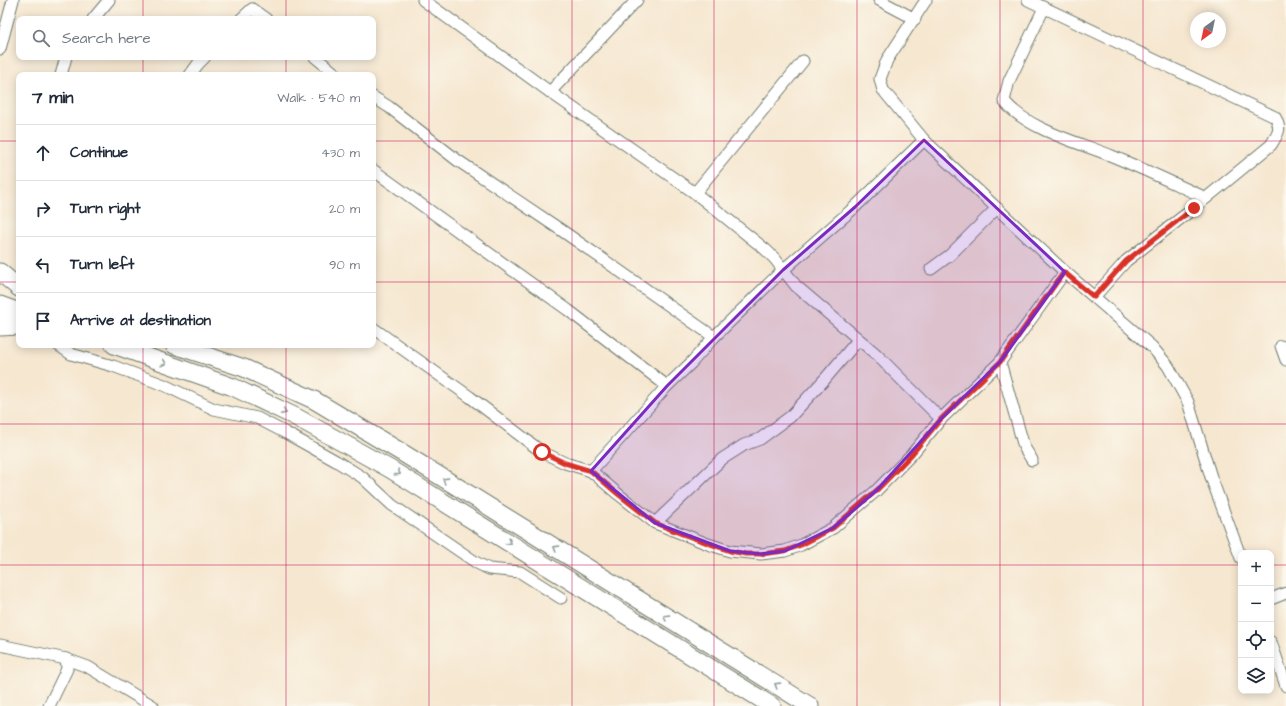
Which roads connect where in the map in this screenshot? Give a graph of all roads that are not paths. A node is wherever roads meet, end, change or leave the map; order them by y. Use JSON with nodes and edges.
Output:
{"nodes":[{"id":1,"x":13,"y":0,"type":"edge"},
{"id":2,"x":109,"y":0,"type":"edge"},
{"id":3,"x":423,"y":0,"type":"edge"},
{"id":4,"x":637,"y":0,"type":"edge"},
{"id":5,"x":879,"y":0,"type":"edge"},
{"id":6,"x":926,"y":0,"type":"edge"},
{"id":7,"x":1028,"y":0,"type":"edge"},
{"id":8,"x":1044,"y":8,"type":"junction"},
{"id":9,"x":95,"y":16,"type":"edge"},
{"id":10,"x":244,"y":16,"type":"edge"},
{"id":11,"x":262,"y":16,"type":"edge"},
{"id":12,"x":915,"y":19,"type":"junction"},
{"id":13,"x":0,"y":49,"type":"edge"},
{"id":14,"x":65,"y":60,"type":"edge"},
{"id":15,"x":202,"y":60,"type":"edge"},
{"id":16,"x":318,"y":60,"type":"edge"},
{"id":17,"x":804,"y":61,"type":"dead end"},
{"id":18,"x":62,"y":72,"type":"edge"},
{"id":19,"x":192,"y":72,"type":"edge"},
{"id":20,"x":329,"y":72,"type":"edge"},
{"id":21,"x":550,"y":92,"type":"junction"},
{"id":22,"x":376,"y":99,"type":"edge"},
{"id":23,"x":924,"y":140,"type":"junction"},
{"id":24,"x":376,"y":172,"type":"edge"},
{"id":25,"x":695,"y":193,"type":"junction"},
{"id":26,"x":1206,"y":198,"type":"junction"},
{"id":27,"x":997,"y":208,"type":"junction"},
{"id":28,"x":931,"y":269,"type":"dead end"},
{"id":29,"x":783,"y":270,"type":"junction"},
{"id":30,"x":0,"y":272,"type":"edge"},
{"id":31,"x":1064,"y":272,"type":"junction"},
{"id":32,"x":16,"y":285,"type":"edge"},
{"id":33,"x":0,"y":286,"type":"edge"},
{"id":34,"x":16,"y":292,"type":"edge"},
{"id":35,"x":1094,"y":297,"type":"junction"},
{"id":36,"x":0,"y":305,"type":"edge"},
{"id":37,"x":16,"y":312,"type":"edge"},
{"id":38,"x":16,"y":314,"type":"edge"},
{"id":39,"x":0,"y":321,"type":"edge"},
{"id":40,"x":16,"y":329,"type":"edge"},
{"id":41,"x":0,"y":330,"type":"edge"},
{"id":42,"x":376,"y":330,"type":"edge"},
{"id":43,"x":714,"y":337,"type":"junction"},
{"id":44,"x":858,"y":340,"type":"junction"},
{"id":45,"x":1281,"y":346,"type":"dead end"},
{"id":46,"x":62,"y":348,"type":"edge"},
{"id":47,"x":122,"y":348,"type":"edge"},
{"id":48,"x":183,"y":348,"type":"edge"},
{"id":49,"x":1286,"y":360,"type":"edge"},
{"id":50,"x":1000,"y":362,"type":"junction"},
{"id":51,"x":666,"y":386,"type":"junction"},
{"id":52,"x":941,"y":419,"type":"junction"},
{"id":53,"x":1032,"y":460,"type":"dead end"},
{"id":54,"x":591,"y":471,"type":"junction"},
{"id":55,"x":655,"y":523,"type":"junction"},
{"id":56,"x":1238,"y":550,"type":"edge"},
{"id":57,"x":1286,"y":593,"type":"edge"},
{"id":58,"x":561,"y":598,"type":"dead end"},
{"id":59,"x":1274,"y":598,"type":"edge"},
{"id":60,"x":0,"y":645,"type":"edge"},
{"id":61,"x":1274,"y":651,"type":"edge"},
{"id":62,"x":66,"y":660,"type":"junction"},
{"id":63,"x":1286,"y":686,"type":"edge"},
{"id":64,"x":49,"y":706,"type":"edge"},
{"id":65,"x":153,"y":706,"type":"edge"},
{"id":66,"x":772,"y":706,"type":"edge"},
{"id":67,"x":810,"y":706,"type":"edge"}],
"edges":[{"from":1,"to":13,"type":"street"},
{"from":2,"to":9,"type":"street"},
{"from":3,"to":21,"type":"street"},
{"from":4,"to":21,"type":"street"},
{"from":5,"to":12,"type":"street"},
{"from":6,"to":12,"type":"street"},
{"from":7,"to":8,"type":"street"},
{"from":8,"to":26,"type":"street"},
{"from":8,"to":26,"type":"street"},
{"from":10,"to":11,"type":"street"},
{"from":12,"to":23,"type":"street"},
{"from":14,"to":18,"type":"street"},
{"from":15,"to":19,"type":"street"},
{"from":16,"to":20,"type":"street"},
{"from":17,"to":25,"type":"street"},
{"from":21,"to":25,"type":"street"},
{"from":22,"to":43,"type":"street"},
{"from":23,"to":27,"type":"street"},
{"from":23,"to":29,"type":"street"},
{"from":24,"to":51,"type":"street"},
{"from":25,"to":29,"type":"street"},
{"from":26,"to":35,"type":"street"},
{"from":27,"to":28,"type":"street"},
{"from":27,"to":31,"type":"street"},
{"from":29,"to":43,"type":"street"},
{"from":29,"to":44,"type":"street"},
{"from":30,"to":32,"type":"highway"},
{"from":31,"to":35,"type":"street"},
{"from":31,"to":50,"type":"street"},
{"from":33,"to":34,"type":"highway"},
{"from":35,"to":56,"type":"street"},
{"from":36,"to":37,"type":"highway"},
{"from":38,"to":39,"type":"highway"},
{"from":40,"to":41,"type":"street"},
{"from":42,"to":54,"type":"street"},
{"from":43,"to":51,"type":"street"},
{"from":44,"to":52,"type":"street"},
{"from":44,"to":55,"type":"street"},
{"from":45,"to":49,"type":"street"},
{"from":46,"to":58,"type":"street"},
{"from":47,"to":66,"type":"highway","one_way":true},
{"from":67,"to":48,"type":"highway","one_way":true},
{"from":50,"to":52,"type":"street"},
{"from":50,"to":53,"type":"street"},
{"from":51,"to":54,"type":"street"},
{"from":52,"to":55,"type":"street"},
{"from":54,"to":55,"type":"street"},
{"from":57,"to":59,"type":"street"},
{"from":60,"to":62,"type":"street"},
{"from":61,"to":63,"type":"street"},
{"from":62,"to":64,"type":"street"},
{"from":62,"to":65,"type":"street"}]}
